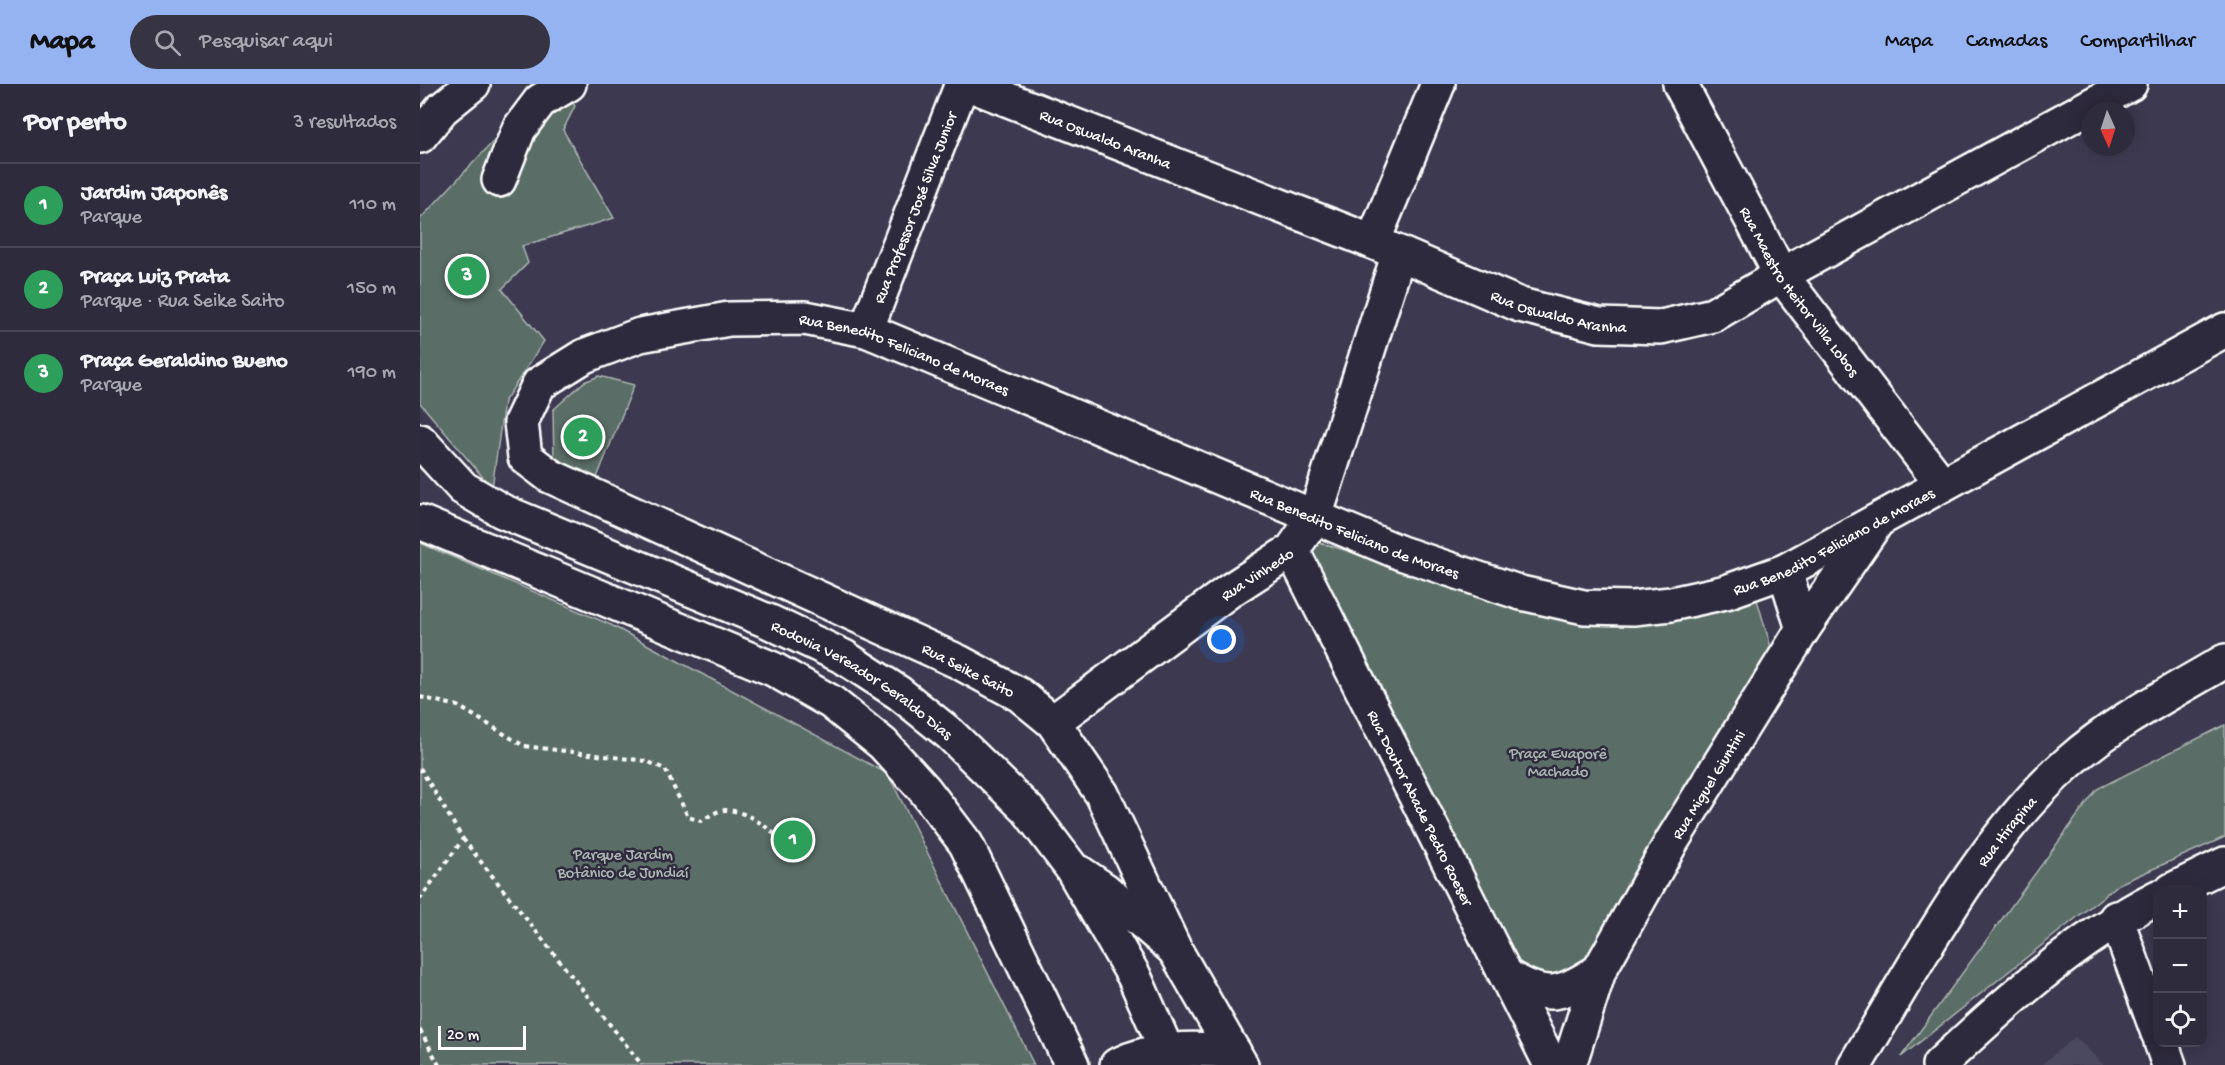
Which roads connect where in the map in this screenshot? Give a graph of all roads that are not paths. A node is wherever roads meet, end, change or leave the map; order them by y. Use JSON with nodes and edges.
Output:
{"nodes":[{"id":1,"x":453,"y":84,"type":"edge"},
{"id":2,"x":472,"y":84,"type":"edge"},
{"id":3,"x":568,"y":84,"type":"edge"},
{"id":4,"x":962,"y":84,"type":"edge"},
{"id":5,"x":968,"y":84,"type":"edge"},
{"id":6,"x":1438,"y":84,"type":"edge"},
{"id":7,"x":1680,"y":84,"type":"edge"},
{"id":8,"x":2130,"y":84,"type":"edge"},
{"id":9,"x":420,"y":98,"type":"edge"},
{"id":10,"x":420,"y":136,"type":"edge"},
{"id":11,"x":499,"y":180,"type":"dead end"},
{"id":12,"x":1386,"y":248,"type":"junction"},
{"id":13,"x":1781,"y":275,"type":"junction"},
{"id":14,"x":866,"y":330,"type":"junction"},
{"id":15,"x":2225,"y":330,"type":"edge"},
{"id":16,"x":420,"y":441,"type":"edge"},
{"id":17,"x":525,"y":457,"type":"joint"},
{"id":18,"x":1941,"y":483,"type":"junction"},
{"id":19,"x":1315,"y":517,"type":"junction"},
{"id":20,"x":1879,"y":519,"type":"junction"},
{"id":21,"x":420,"y":522,"type":"edge"},
{"id":22,"x":1292,"y":550,"type":"junction"},
{"id":23,"x":1785,"y":571,"type":"junction"},
{"id":24,"x":1803,"y":629,"type":"junction"},
{"id":25,"x":2225,"y":661,"type":"edge"},
{"id":26,"x":1053,"y":722,"type":"junction"},
{"id":27,"x":2225,"y":864,"type":"edge"},
{"id":28,"x":1071,"y":867,"type":"junction"},
{"id":29,"x":2182,"y":885,"type":"edge"},
{"id":30,"x":2153,"y":899,"type":"edge"},
{"id":31,"x":2116,"y":918,"type":"junction"},
{"id":32,"x":1175,"y":950,"type":"junction"},
{"id":33,"x":1599,"y":971,"type":"junction"},
{"id":34,"x":1507,"y":976,"type":"junction"},
{"id":35,"x":2153,"y":1022,"type":"edge"},
{"id":36,"x":2163,"y":1047,"type":"edge"},
{"id":37,"x":1171,"y":1058,"type":"edge"},
{"id":38,"x":1238,"y":1059,"type":"edge"},
{"id":39,"x":1072,"y":1065,"type":"edge"},
{"id":40,"x":1118,"y":1065,"type":"edge"},
{"id":41,"x":1551,"y":1065,"type":"edge"},
{"id":42,"x":1569,"y":1065,"type":"edge"},
{"id":43,"x":1855,"y":1065,"type":"edge"},
{"id":44,"x":1939,"y":1065,"type":"edge"},
{"id":45,"x":2169,"y":1065,"type":"edge"}],
"edges":[{"from":1,"to":9,"type":"street"},
{"from":2,"to":10,"type":"street"},
{"from":3,"to":11,"type":"street"},
{"from":4,"to":14,"type":"street","name":"Rua Professor José Silva Junior"},
{"from":5,"to":12,"type":"street","name":"Rua Oswaldo Aranha"},
{"from":6,"to":12,"type":"street","name":"Rua Vinhedo"},
{"from":7,"to":13,"type":"street","name":"Rua Maestro Heitor Villa Lobos"},
{"from":8,"to":13,"type":"street","name":"Rua Oswaldo Aranha"},
{"from":12,"to":13,"type":"street","name":"Rua Oswaldo Aranha"},
{"from":12,"to":19,"type":"street","name":"Rua Vinhedo"},
{"from":13,"to":18,"type":"street","name":"Rua Maestro Heitor Villa Lobos"},
{"from":14,"to":17,"type":"street","name":"Rua Benedito Feliciano de Moraes"},
{"from":14,"to":19,"type":"street","name":"Rua Benedito Feliciano de Moraes"},
{"from":15,"to":18,"type":"street","name":"Rua Benedito Feliciano de Moraes"},
{"from":16,"to":28,"type":"street","name":"Rodovia Vereador Geraldo Dias"},
{"from":17,"to":26,"type":"street","name":"Rua Seike Saito"},
{"from":18,"to":20,"type":"street","name":"Rua Benedito Feliciano de Moraes"},
{"from":19,"to":22,"type":"street","name":"Rua Vinhedo"},
{"from":19,"to":23,"type":"street","name":"Rua Benedito Feliciano de Moraes"},
{"from":20,"to":23,"type":"street","name":"Rua Benedito Feliciano de Moraes"},
{"from":20,"to":24,"type":"street","name":"Rua Miguel Giuntini"},
{"from":21,"to":39,"type":"street"},
{"from":22,"to":26,"type":"street","name":"Rua Vinhedo"},
{"from":22,"to":34,"type":"street","name":"Rua Doutor Abade Pedro Roeser"},
{"from":23,"to":24,"type":"street"},
{"from":24,"to":33,"type":"street","name":"Rua Miguel Giuntini"},
{"from":25,"to":43,"type":"street","name":"Rua Itirapina"},
{"from":26,"to":32,"type":"street","name":"Rua Seike Saito"},
{"from":27,"to":29,"type":"street"},
{"from":28,"to":32,"type":"street"},
{"from":28,"to":37,"type":"street","name":"Rodovia Vereador Geraldo Dias"},
{"from":30,"to":31,"type":"street"},
{"from":31,"to":35,"type":"street"},
{"from":31,"to":44,"type":"street"},
{"from":32,"to":38,"type":"street","name":"Rua Seike Saito"},
{"from":33,"to":34,"type":"street"},
{"from":33,"to":42,"type":"street","name":"Rua Miguel Giuntini"},
{"from":34,"to":41,"type":"street","name":"Rua Doutor Abade Pedro Roeser"},
{"from":36,"to":45,"type":"street"},
{"from":37,"to":38,"type":"street"},
{"from":37,"to":40,"type":"street"}]}
